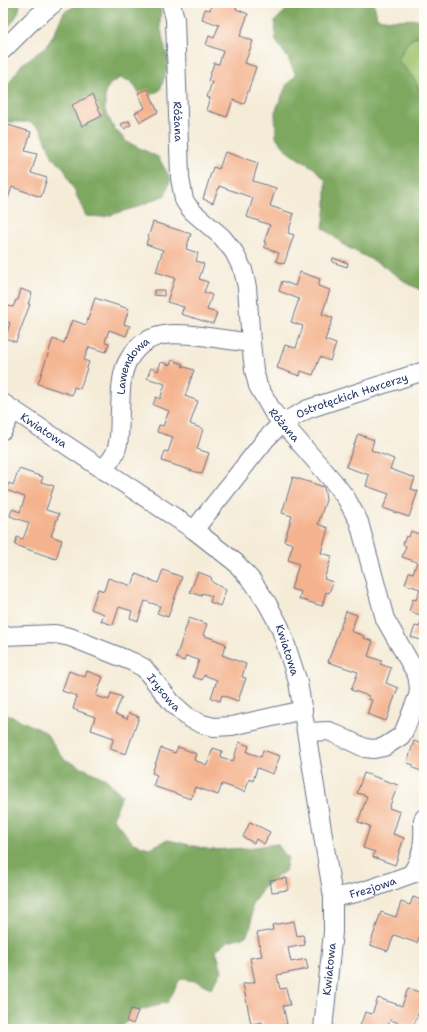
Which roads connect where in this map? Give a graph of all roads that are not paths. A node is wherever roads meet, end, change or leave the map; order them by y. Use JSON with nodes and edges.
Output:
{"nodes":[{"id":1,"x":54,"y":3,"type":"edge"},
{"id":2,"x":171,"y":3,"type":"edge"},
{"id":3,"x":3,"y":50,"type":"edge"},
{"id":4,"x":251,"y":343,"type":"junction"},
{"id":5,"x":424,"y":371,"type":"edge"},
{"id":6,"x":8,"y":407,"type":"edge"},
{"id":7,"x":282,"y":423,"type":"junction"},
{"id":8,"x":3,"y":430,"type":"edge"},
{"id":9,"x":104,"y":470,"type":"junction"},
{"id":10,"x":194,"y":530,"type":"junction"},
{"id":11,"x":3,"y":636,"type":"edge"},
{"id":12,"x":303,"y":710,"type":"junction"},
{"id":13,"x":307,"y":732,"type":"junction"},
{"id":14,"x":424,"y":818,"type":"edge"},
{"id":15,"x":418,"y":872,"type":"edge"},
{"id":16,"x":333,"y":897,"type":"junction"},
{"id":17,"x":323,"y":1029,"type":"edge"}],
"edges":[{"from":1,"to":3,"type":"street"},
{"from":2,"to":4,"type":"street","name":"Różana"},
{"from":4,"to":7,"type":"street","name":"Różana"},
{"from":4,"to":9,"type":"street","name":"Lawendowa"},
{"from":5,"to":7,"type":"street","name":"Ostrołęckich Harcerzy"},
{"from":6,"to":8,"type":"street"},
{"from":6,"to":9,"type":"street","name":"Kwiatowa"},
{"from":7,"to":10,"type":"street","name":"Ostrołęckich Harcerzy"},
{"from":7,"to":13,"type":"street","name":"Różana"},
{"from":9,"to":10,"type":"street","name":"Kwiatowa"},
{"from":10,"to":12,"type":"street","name":"Kwiatowa"},
{"from":11,"to":12,"type":"street","name":"Irysowa"},
{"from":12,"to":13,"type":"street","name":"Kwiatowa"},
{"from":13,"to":16,"type":"street","name":"Kwiatowa"},
{"from":14,"to":15,"type":"street","name":"Frezjowa"},
{"from":15,"to":16,"type":"street","name":"Frezjowa"},
{"from":16,"to":17,"type":"street","name":"Kwiatowa"}]}
